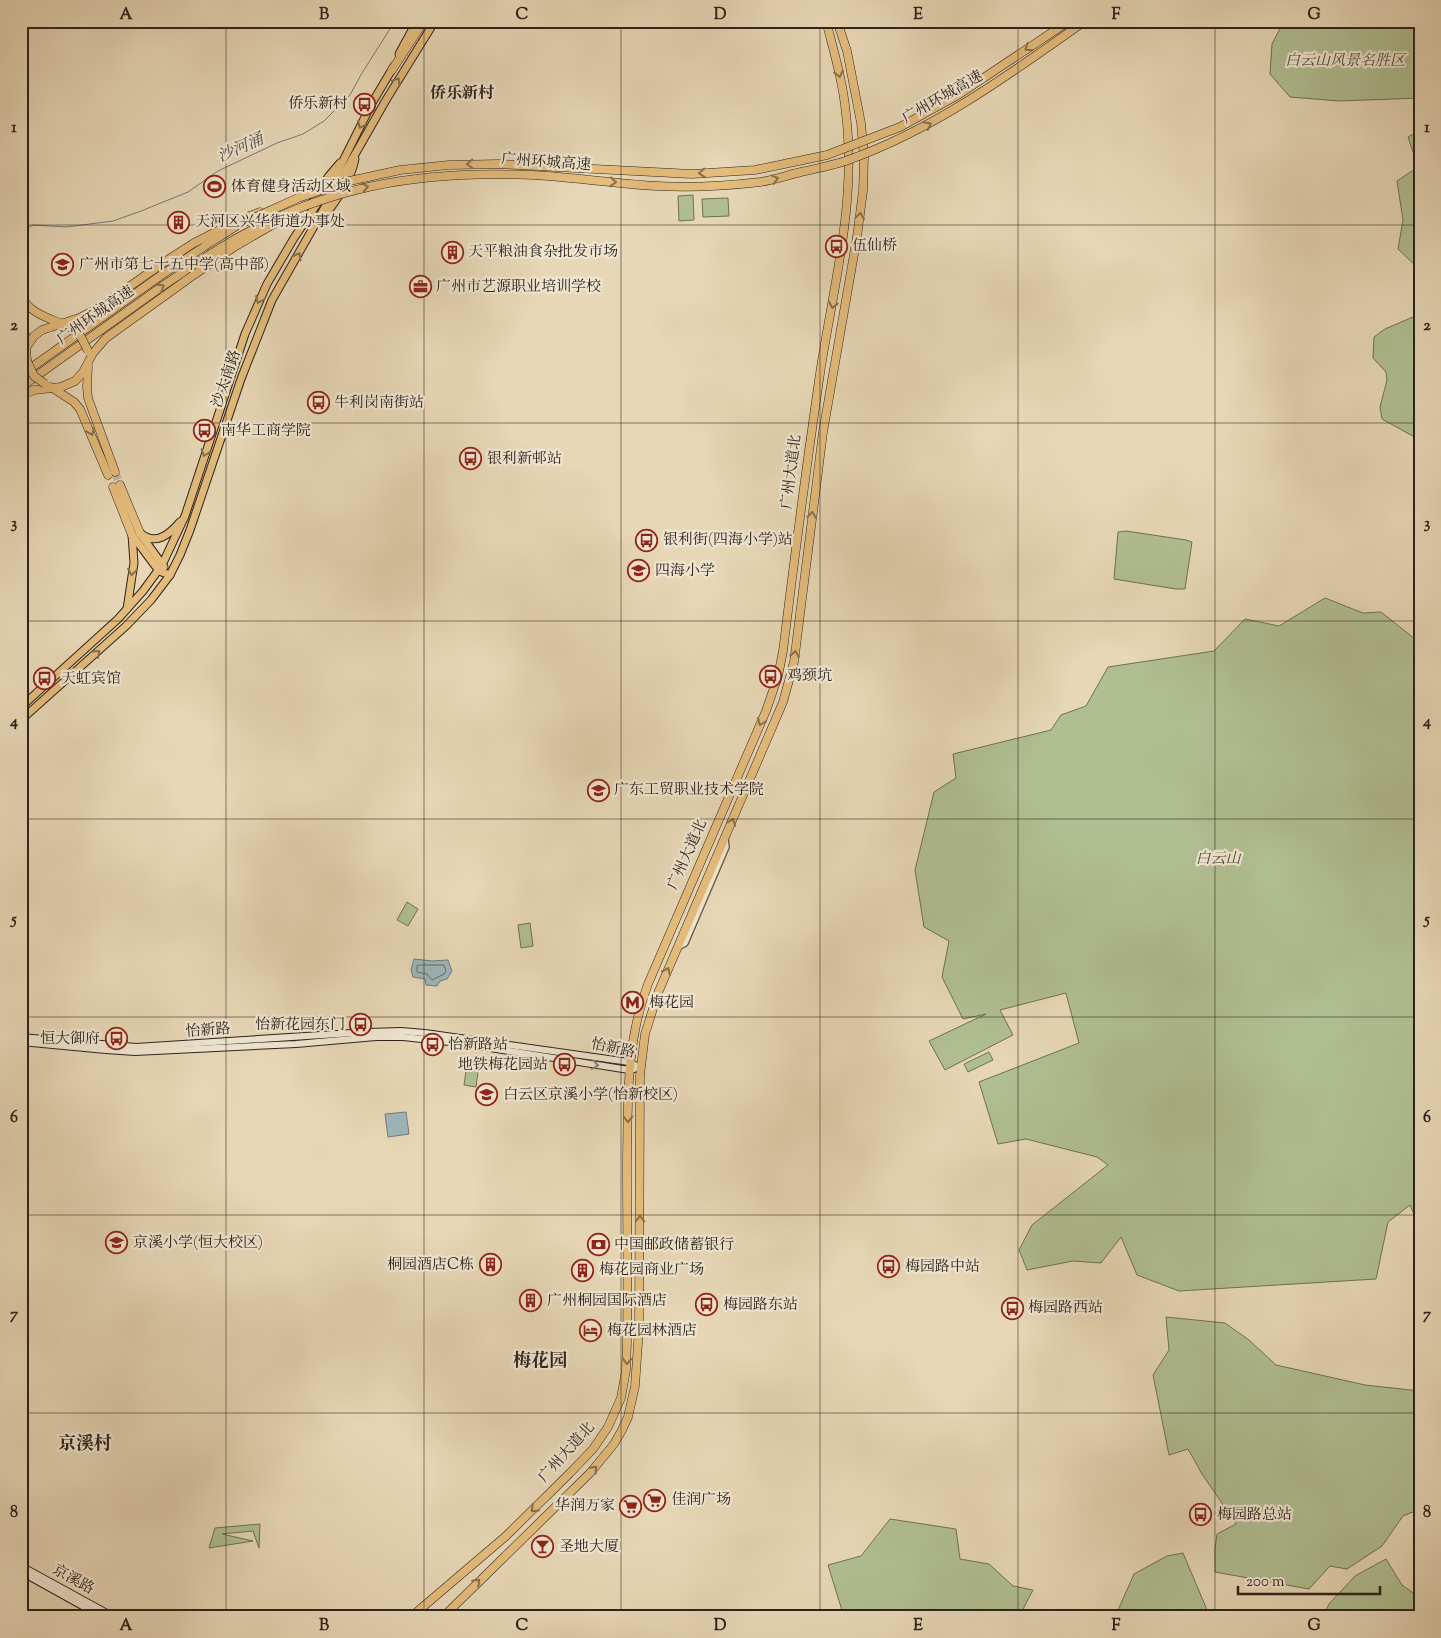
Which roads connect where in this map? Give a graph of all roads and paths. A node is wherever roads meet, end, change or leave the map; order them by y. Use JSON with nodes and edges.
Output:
{"nodes":[{"id":1,"x":417,"y":21,"type":"edge"},
{"id":2,"x":424,"y":21,"type":"edge"},
{"id":3,"x":435,"y":21,"type":"edge"},
{"id":4,"x":837,"y":21,"type":"edge"},
{"id":5,"x":1069,"y":21,"type":"edge"},
{"id":6,"x":1085,"y":21,"type":"edge"},
{"id":7,"x":826,"y":23,"type":"edge"},
{"id":8,"x":392,"y":70,"type":"junction"},
{"id":9,"x":311,"y":193,"type":"junction"},
{"id":10,"x":331,"y":196,"type":"junction"},
{"id":11,"x":837,"y":281,"type":"junction"},
{"id":12,"x":848,"y":284,"type":"junction"},
{"id":13,"x":21,"y":296,"type":"edge"},
{"id":14,"x":37,"y":314,"type":"junction"},
{"id":15,"x":21,"y":315,"type":"edge"},
{"id":16,"x":79,"y":318,"type":"junction"},
{"id":17,"x":56,"y":325,"type":"junction"},
{"id":18,"x":33,"y":338,"type":"junction"},
{"id":19,"x":23,"y":351,"type":"edge"},
{"id":20,"x":91,"y":354,"type":"junction"},
{"id":21,"x":28,"y":362,"type":"junction"},
{"id":22,"x":88,"y":365,"type":"junction"},
{"id":23,"x":83,"y":372,"type":"junction"},
{"id":24,"x":21,"y":374,"type":"edge"},
{"id":25,"x":67,"y":384,"type":"junction"},
{"id":26,"x":21,"y":387,"type":"edge"},
{"id":27,"x":44,"y":387,"type":"junction"},
{"id":28,"x":87,"y":387,"type":"junction"},
{"id":29,"x":53,"y":388,"type":"junction"},
{"id":30,"x":21,"y":396,"type":"edge"},
{"id":31,"x":65,"y":396,"type":"junction"},
{"id":32,"x":117,"y":486,"type":"tunnel mouth"},
{"id":33,"x":185,"y":516,"type":"junction"},
{"id":34,"x":136,"y":534,"type":"junction"},
{"id":35,"x":798,"y":534,"type":"junction"},
{"id":36,"x":810,"y":536,"type":"junction"},
{"id":37,"x":173,"y":544,"type":"junction"},
{"id":38,"x":183,"y":547,"type":"junction"},
{"id":39,"x":161,"y":568,"type":"junction"},
{"id":40,"x":170,"y":575,"type":"junction"},
{"id":41,"x":791,"y":581,"type":"junction"},
{"id":42,"x":804,"y":583,"type":"junction"},
{"id":43,"x":126,"y":610,"type":"junction"},
{"id":44,"x":21,"y":707,"type":"edge"},
{"id":45,"x":21,"y":720,"type":"edge"},
{"id":46,"x":21,"y":1037,"type":"edge"},
{"id":47,"x":295,"y":1040,"type":"junction"},
{"id":48,"x":21,"y":1042,"type":"edge"},
{"id":49,"x":629,"y":1066,"type":"junction"},
{"id":50,"x":640,"y":1068,"type":"junction"},
{"id":51,"x":627,"y":1333,"type":"junction"},
{"id":52,"x":639,"y":1333,"type":"junction"},
{"id":53,"x":21,"y":1566,"type":"edge"},
{"id":54,"x":21,"y":1572,"type":"edge"},
{"id":55,"x":102,"y":1617,"type":"edge"},
{"id":56,"x":114,"y":1617,"type":"edge"},
{"id":57,"x":412,"y":1617,"type":"edge"},
{"id":58,"x":443,"y":1617,"type":"edge"}],
"edges":[{"from":1,"to":8,"type":"main road"},
{"from":2,"to":8,"type":"highway"},
{"from":38,"to":3,"type":"main road","name":"沙太南路","one_way":true},
{"from":12,"to":4,"type":"highway","name":"广州大道北","one_way":true},
{"from":5,"to":9,"type":"highway","name":"广州环城高速","one_way":true,"bridge":true},
{"from":10,"to":6,"type":"highway","name":"广州环城高速","one_way":true,"bridge":true},
{"from":7,"to":11,"type":"highway","name":"广州大道北","one_way":true},
{"from":8,"to":33,"type":"main road","name":"沙太南路","one_way":true},
{"from":9,"to":16,"type":"highway","bridge":true},
{"from":9,"to":24,"type":"highway","name":"广州环城高速","bridge":true},
{"from":10,"to":20,"type":"highway","bridge":true},
{"from":26,"to":10,"type":"highway","name":"广州环城高速","one_way":true,"bridge":true},
{"from":11,"to":12,"type":"street"},
{"from":11,"to":35,"type":"highway","name":"广州大道北","one_way":true},
{"from":36,"to":12,"type":"highway","name":"广州大道北","one_way":true},
{"from":13,"to":14,"type":"highway"},
{"from":14,"to":16,"type":"highway"},
{"from":14,"to":17,"type":"highway"},
{"from":15,"to":19,"type":"highway"},
{"from":16,"to":17,"type":"highway"},
{"from":17,"to":18,"type":"highway"},
{"from":17,"to":20,"type":"highway","bridge":true},
{"from":18,"to":19,"type":"highway"},
{"from":18,"to":21,"type":"highway"},
{"from":19,"to":21,"type":"highway"},
{"from":20,"to":22,"type":"highway"},
{"from":20,"to":23,"type":"highway"},
{"from":20,"to":28,"type":"highway"},
{"from":21,"to":27,"type":"highway","bridge":true},
{"from":22,"to":23,"type":"highway"},
{"from":22,"to":28,"type":"highway"},
{"from":23,"to":25,"type":"highway"},
{"from":25,"to":27,"type":"highway"},
{"from":25,"to":29,"type":"highway"},
{"from":27,"to":29,"type":"highway"},
{"from":27,"to":30,"type":"highway"},
{"from":27,"to":31,"type":"highway"},
{"from":31,"to":28,"type":"highway","one_way":true},
{"from":29,"to":31,"type":"highway"},
{"from":32,"to":34,"type":"highway"},
{"from":33,"to":34,"type":"main road"},
{"from":33,"to":37,"type":"main road","name":"沙太南路"},
{"from":34,"to":39,"type":"main road"},
{"from":34,"to":43,"type":"main road","one_way":true},
{"from":35,"to":36,"type":"street"},
{"from":35,"to":41,"type":"highway","name":"广州大道北"},
{"from":36,"to":42,"type":"highway","name":"广州大道北"},
{"from":37,"to":38,"type":"main road"},
{"from":37,"to":39,"type":"main road","name":"沙太南路"},
{"from":38,"to":40,"type":"main road","name":"沙太南路"},
{"from":39,"to":40,"type":"main road"},
{"from":39,"to":43,"type":"main road","name":"沙太南路"},
{"from":45,"to":40,"type":"main road","name":"沙太南路","one_way":true},
{"from":41,"to":42,"type":"street"},
{"from":41,"to":49,"type":"highway","name":"广州大道北","one_way":true},
{"from":50,"to":42,"type":"highway","name":"广州大道北","one_way":true},
{"from":43,"to":44,"type":"main road","name":"沙太南路"},
{"from":46,"to":47,"type":"main road","name":"怡新路"},
{"from":47,"to":48,"type":"main road","name":"怡新路"},
{"from":47,"to":49,"type":"main road","name":"怡新路"},
{"from":49,"to":50,"type":"main road","name":"怡新路"},
{"from":49,"to":51,"type":"highway","name":"广州大道北","one_way":true},
{"from":52,"to":50,"type":"highway","name":"广州大道北","one_way":true},
{"from":51,"to":52,"type":"street"},
{"from":51,"to":57,"type":"highway","name":"广州大道北","one_way":true},
{"from":58,"to":52,"type":"highway","name":"广州大道北","one_way":true},
{"from":53,"to":56,"type":"main road","name":"京溪路"},
{"from":54,"to":55,"type":"main road","name":"京溪路"}]}
